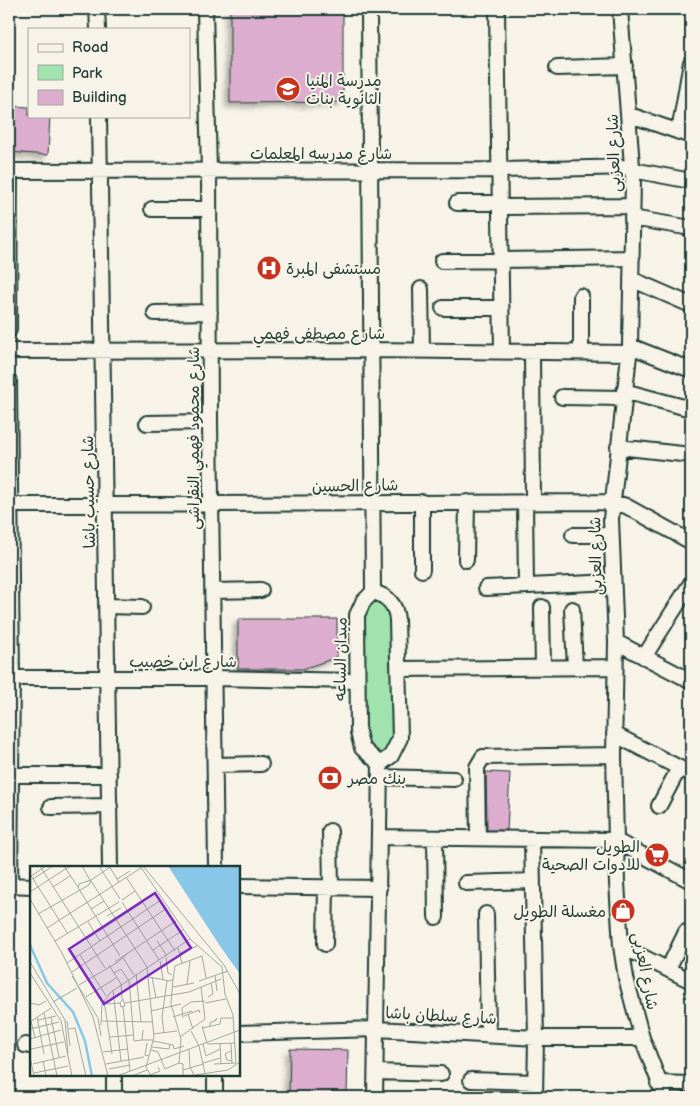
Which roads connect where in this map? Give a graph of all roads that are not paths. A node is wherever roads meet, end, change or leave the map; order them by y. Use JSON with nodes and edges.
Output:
{"nodes":[{"id":1,"x":97,"y":9,"type":"edge"},
{"id":2,"x":205,"y":9,"type":"edge"},
{"id":3,"x":369,"y":9,"type":"edge"},
{"id":4,"x":497,"y":9,"type":"edge"},
{"id":5,"x":620,"y":9,"type":"edge"},
{"id":6,"x":98,"y":28,"type":"edge"},
{"id":7,"x":625,"y":66,"type":"junction"},
{"id":8,"x":691,"y":67,"type":"edge"},
{"id":9,"x":556,"y":68,"type":"dead end"},
{"id":10,"x":688,"y":104,"type":"edge"},
{"id":11,"x":630,"y":115,"type":"junction"},
{"id":12,"x":99,"y":118,"type":"edge"},
{"id":13,"x":685,"y":134,"type":"edge"},
{"id":14,"x":633,"y":168,"type":"junction"},
{"id":15,"x":370,"y":170,"type":"junction"},
{"id":16,"x":499,"y":170,"type":"junction"},
{"id":17,"x":9,"y":171,"type":"edge"},
{"id":18,"x":100,"y":171,"type":"junction"},
{"id":19,"x":209,"y":171,"type":"junction"},
{"id":20,"x":691,"y":181,"type":"edge"},
{"id":21,"x":457,"y":203,"type":"dead end"},
{"id":22,"x":500,"y":205,"type":"junction"},
{"id":23,"x":152,"y":209,"type":"dead end"},
{"id":24,"x":209,"y":209,"type":"junction"},
{"id":25,"x":632,"y":212,"type":"junction"},
{"id":26,"x":9,"y":216,"type":"edge"},
{"id":27,"x":691,"y":228,"type":"edge"},
{"id":28,"x":9,"y":253,"type":"edge"},
{"id":29,"x":632,"y":258,"type":"junction"},
{"id":30,"x":501,"y":260,"type":"junction"},
{"id":31,"x":442,"y":261,"type":"dead end"},
{"id":32,"x":631,"y":279,"type":"junction"},
{"id":33,"x":421,"y":289,"type":"dead end"},
{"id":34,"x":581,"y":296,"type":"dead end"},
{"id":35,"x":691,"y":305,"type":"edge"},
{"id":36,"x":443,"y":308,"type":"dead end"},
{"id":37,"x":501,"y":308,"type":"junction"},
{"id":38,"x":210,"y":312,"type":"junction"},
{"id":39,"x":155,"y":313,"type":"dead end"},
{"id":40,"x":9,"y":330,"type":"edge"},
{"id":41,"x":210,"y":350,"type":"junction"},
{"id":42,"x":371,"y":350,"type":"junction"},
{"id":43,"x":422,"y":350,"type":"junction"},
{"id":44,"x":629,"y":350,"type":"junction"},
{"id":45,"x":9,"y":351,"type":"edge"},
{"id":46,"x":103,"y":351,"type":"junction"},
{"id":47,"x":502,"y":351,"type":"junction"},
{"id":48,"x":532,"y":352,"type":"junction"},
{"id":49,"x":580,"y":352,"type":"junction"},
{"id":50,"x":691,"y":370,"type":"edge"},
{"id":51,"x":9,"y":381,"type":"edge"},
{"id":52,"x":624,"y":394,"type":"junction"},
{"id":53,"x":562,"y":396,"type":"dead end"},
{"id":54,"x":691,"y":410,"type":"edge"},
{"id":55,"x":147,"y":422,"type":"dead end"},
{"id":56,"x":210,"y":422,"type":"junction"},
{"id":57,"x":618,"y":447,"type":"junction"},
{"id":58,"x":691,"y":454,"type":"edge"},
{"id":59,"x":372,"y":502,"type":"junction"},
{"id":60,"x":422,"y":502,"type":"junction"},
{"id":61,"x":467,"y":502,"type":"junction"},
{"id":62,"x":529,"y":502,"type":"junction"},
{"id":63,"x":612,"y":502,"type":"junction"},
{"id":64,"x":211,"y":504,"type":"junction"},
{"id":65,"x":9,"y":505,"type":"edge"},
{"id":66,"x":106,"y":506,"type":"junction"},
{"id":67,"x":612,"y":535,"type":"junction"},
{"id":68,"x":573,"y":536,"type":"dead end"},
{"id":69,"x":691,"y":542,"type":"edge"},
{"id":70,"x":466,"y":560,"type":"dead end"},
{"id":71,"x":422,"y":570,"type":"dead end"},
{"id":72,"x":613,"y":582,"type":"junction"},
{"id":73,"x":691,"y":583,"type":"edge"},
{"id":74,"x":526,"y":586,"type":"junction"},
{"id":75,"x":486,"y":588,"type":"dead end"},
{"id":76,"x":261,"y":590,"type":"dead end"},
{"id":77,"x":213,"y":591,"type":"junction"},
{"id":78,"x":373,"y":592,"type":"junction"},
{"id":79,"x":107,"y":606,"type":"junction"},
{"id":80,"x":142,"y":607,"type":"dead end"},
{"id":81,"x":542,"y":607,"type":"dead end"},
{"id":82,"x":572,"y":609,"type":"dead end"},
{"id":83,"x":616,"y":642,"type":"junction"},
{"id":84,"x":644,"y":657,"type":"junction"},
{"id":85,"x":575,"y":667,"type":"junction"},
{"id":86,"x":615,"y":667,"type":"junction"},
{"id":87,"x":543,"y":668,"type":"junction"},
{"id":88,"x":399,"y":669,"type":"junction"},
{"id":89,"x":10,"y":678,"type":"edge"},
{"id":90,"x":108,"y":678,"type":"junction"},
{"id":91,"x":214,"y":678,"type":"junction"},
{"id":92,"x":356,"y":681,"type":"junction"},
{"id":93,"x":691,"y":681,"type":"edge"},
{"id":94,"x":614,"y":734,"type":"junction"},
{"id":95,"x":614,"y":755,"type":"junction"},
{"id":96,"x":261,"y":764,"type":"dead end"},
{"id":97,"x":215,"y":765,"type":"junction"},
{"id":98,"x":380,"y":771,"type":"junction"},
{"id":99,"x":685,"y":771,"type":"edge"},
{"id":100,"x":10,"y":775,"type":"edge"},
{"id":101,"x":109,"y":775,"type":"junction"},
{"id":102,"x":454,"y":779,"type":"dead end"},
{"id":103,"x":110,"y":806,"type":"junction"},
{"id":104,"x":659,"y":806,"type":"dead end"},
{"id":105,"x":51,"y":807,"type":"dead end"},
{"id":106,"x":330,"y":832,"type":"dead end"},
{"id":107,"x":379,"y":837,"type":"junction"},
{"id":108,"x":435,"y":838,"type":"junction"},
{"id":109,"x":478,"y":838,"type":"junction"},
{"id":110,"x":532,"y":839,"type":"junction"},
{"id":111,"x":616,"y":842,"type":"junction"},
{"id":112,"x":110,"y":866,"type":"edge"},
{"id":113,"x":216,"y":866,"type":"edge"},
{"id":114,"x":533,"y":881,"type":"junction"},
{"id":115,"x":691,"y":881,"type":"edge"},
{"id":116,"x":466,"y":883,"type":"dead end"},
{"id":117,"x":9,"y":885,"type":"edge"},
{"id":118,"x":30,"y":886,"type":"edge"},
{"id":119,"x":240,"y":886,"type":"edge"},
{"id":120,"x":329,"y":887,"type":"junction"},
{"id":121,"x":378,"y":888,"type":"junction"},
{"id":122,"x":486,"y":914,"type":"dead end"},
{"id":123,"x":436,"y":917,"type":"dead end"},
{"id":124,"x":686,"y":932,"type":"dead end"},
{"id":125,"x":326,"y":944,"type":"dead end"},
{"id":126,"x":621,"y":946,"type":"junction"},
{"id":127,"x":668,"y":970,"type":"junction"},
{"id":128,"x":691,"y":981,"type":"edge"},
{"id":129,"x":377,"y":1029,"type":"junction"},
{"id":130,"x":240,"y":1033,"type":"edge"},
{"id":131,"x":488,"y":1035,"type":"junction"},
{"id":132,"x":536,"y":1038,"type":"junction"},
{"id":133,"x":642,"y":1038,"type":"junction"},
{"id":134,"x":376,"y":1072,"type":"junction"},
{"id":135,"x":441,"y":1074,"type":"dead end"},
{"id":136,"x":114,"y":1076,"type":"edge"},
{"id":137,"x":216,"y":1076,"type":"edge"},
{"id":138,"x":471,"y":1080,"type":"dead end"},
{"id":139,"x":535,"y":1082,"type":"junction"},
{"id":140,"x":658,"y":1083,"type":"junction"},
{"id":141,"x":691,"y":1084,"type":"edge"},
{"id":142,"x":114,"y":1097,"type":"edge"},
{"id":143,"x":215,"y":1097,"type":"edge"},
{"id":144,"x":375,"y":1097,"type":"edge"},
{"id":145,"x":535,"y":1097,"type":"edge"},
{"id":146,"x":665,"y":1097,"type":"edge"}],
"edges":[{"from":1,"to":6,"type":"street"},
{"from":2,"to":19,"type":"street","name":"شارع محمود فهمي النقراشى"},
{"from":3,"to":15,"type":"street"},
{"from":4,"to":16,"type":"street"},
{"from":5,"to":7,"type":"street","name":"شارع العزبى"},
{"from":7,"to":9,"type":"street"},
{"from":7,"to":11,"type":"street","name":"شارع العزبى"},
{"from":8,"to":10,"type":"street"},
{"from":10,"to":13,"type":"street"},
{"from":11,"to":13,"type":"street"},
{"from":11,"to":14,"type":"street","name":"شارع العزبى"},
{"from":12,"to":18,"type":"street","name":"شارع حسيب باشا"},
{"from":14,"to":16,"type":"street","name":"شارع مدرسه المعلمات"},
{"from":14,"to":20,"type":"street","name":"شارع مدرسه المعلمات"},
{"from":14,"to":25,"type":"street","name":"شارع العزبى"},
{"from":15,"to":16,"type":"street","name":"شارع مدرسه المعلمات"},
{"from":15,"to":19,"type":"street","name":"شارع مدرسه المعلمات"},
{"from":15,"to":42,"type":"street"},
{"from":16,"to":22,"type":"street"},
{"from":17,"to":18,"type":"street","name":"شارع مدرسه المعلمات"},
{"from":17,"to":26,"type":"street"},
{"from":18,"to":19,"type":"street","name":"شارع مدرسه المعلمات"},
{"from":18,"to":46,"type":"street","name":"شارع حسيب باشا"},
{"from":19,"to":24,"type":"street","name":"شارع محمود فهمي النقراشى"},
{"from":21,"to":22,"type":"street"},
{"from":22,"to":25,"type":"street"},
{"from":22,"to":30,"type":"street"},
{"from":23,"to":24,"type":"street"},
{"from":24,"to":38,"type":"street","name":"شارع محمود فهمي النقراشى"},
{"from":25,"to":27,"type":"street"},
{"from":25,"to":29,"type":"street","name":"شارع العزبى"},
{"from":26,"to":28,"type":"street"},
{"from":28,"to":40,"type":"street"},
{"from":29,"to":30,"type":"street"},
{"from":29,"to":32,"type":"street","name":"شارع العزبى"},
{"from":30,"to":31,"type":"street"},
{"from":30,"to":37,"type":"street"},
{"from":32,"to":35,"type":"street"},
{"from":32,"to":44,"type":"street","name":"شارع العزبى"},
{"from":33,"to":43,"type":"street"},
{"from":34,"to":49,"type":"street"},
{"from":36,"to":37,"type":"street"},
{"from":37,"to":47,"type":"street"},
{"from":38,"to":39,"type":"street"},
{"from":38,"to":41,"type":"street","name":"شارع محمود فهمي النقراشى"},
{"from":41,"to":42,"type":"street","name":"شارع مصطفى فهمي"},
{"from":41,"to":46,"type":"street","name":"شارع مصطفى فهمي"},
{"from":41,"to":56,"type":"street","name":"شارع محمود فهمي النقراشى"},
{"from":42,"to":43,"type":"street","name":"شارع مصطفى فهمي"},
{"from":42,"to":59,"type":"street"},
{"from":43,"to":47,"type":"street","name":"شارع مصطفى فهمي"},
{"from":44,"to":49,"type":"street","name":"شارع مصطفى فهمي"},
{"from":44,"to":50,"type":"street"},
{"from":44,"to":52,"type":"street","name":"شارع العزبى"},
{"from":45,"to":46,"type":"street","name":"شارع مصطفى فهمي"},
{"from":46,"to":66,"type":"street","name":"شارع حسيب باشا"},
{"from":47,"to":48,"type":"street","name":"شارع مصطفى فهمي"},
{"from":48,"to":49,"type":"street","name":"شارع مصطفى فهمي"},
{"from":48,"to":62,"type":"street"},
{"from":51,"to":65,"type":"street"},
{"from":52,"to":53,"type":"street"},
{"from":52,"to":54,"type":"street"},
{"from":52,"to":57,"type":"street","name":"شارع العزبى"},
{"from":55,"to":56,"type":"street"},
{"from":56,"to":64,"type":"street","name":"شارع محمود فهمي النقراشى"},
{"from":57,"to":58,"type":"street"},
{"from":57,"to":63,"type":"street","name":"شارع العزبى"},
{"from":59,"to":60,"type":"street","name":"شارع الحسين"},
{"from":59,"to":64,"type":"street","name":"شارع الحسين"},
{"from":59,"to":78,"type":"street"},
{"from":60,"to":61,"type":"street","name":"شارع الحسين"},
{"from":60,"to":71,"type":"street"},
{"from":61,"to":62,"type":"street","name":"شارع الحسين"},
{"from":61,"to":70,"type":"street"},
{"from":62,"to":63,"type":"street","name":"شارع الحسين"},
{"from":62,"to":74,"type":"street"},
{"from":63,"to":67,"type":"street","name":"شارع العزبى"},
{"from":63,"to":69,"type":"street","name":"شارع الحسين"},
{"from":64,"to":66,"type":"street","name":"شارع الحسين"},
{"from":64,"to":77,"type":"street","name":"شارع محمود فهمي النقراشى"},
{"from":65,"to":66,"type":"street","name":"شارع الحسين"},
{"from":65,"to":89,"type":"street"},
{"from":66,"to":79,"type":"street","name":"شارع حسيب باشا"},
{"from":67,"to":68,"type":"street"},
{"from":67,"to":72,"type":"street","name":"شارع العزبى"},
{"from":72,"to":74,"type":"street"},
{"from":72,"to":83,"type":"street","name":"شارع العزبى"},
{"from":73,"to":84,"type":"street"},
{"from":74,"to":75,"type":"street"},
{"from":76,"to":77,"type":"street"},
{"from":77,"to":91,"type":"street","name":"شارع محمود فهمي النقراشى"},
{"from":78,"to":88,"type":"street"},
{"from":78,"to":92,"type":"street","name":"ميدان الساعه"},
{"from":79,"to":80,"type":"street"},
{"from":79,"to":90,"type":"street","name":"شارع حسيب باشا"},
{"from":81,"to":87,"type":"street"},
{"from":82,"to":85,"type":"street"},
{"from":83,"to":84,"type":"street"},
{"from":83,"to":86,"type":"street","name":"شارع العزبى"},
{"from":84,"to":93,"type":"street"},
{"from":85,"to":86,"type":"street"},
{"from":85,"to":87,"type":"street"},
{"from":86,"to":94,"type":"street","name":"شارع العزبى"},
{"from":87,"to":88,"type":"street"},
{"from":88,"to":98,"type":"street"},
{"from":89,"to":90,"type":"street","name":"شارع ابن خصيب"},
{"from":89,"to":100,"type":"street"},
{"from":90,"to":91,"type":"street","name":"شارع ابن خصيب"},
{"from":90,"to":101,"type":"street","name":"شارع حسيب باشا"},
{"from":91,"to":92,"type":"street","name":"شارع ابن خصيب"},
{"from":91,"to":97,"type":"street","name":"شارع محمود فهمي النقراشى"},
{"from":92,"to":98,"type":"street","name":"ميدان الساعه"},
{"from":94,"to":95,"type":"street","name":"شارع العزبى"},
{"from":94,"to":99,"type":"street"},
{"from":95,"to":109,"type":"street"},
{"from":95,"to":111,"type":"street","name":"شارع العزبى"},
{"from":96,"to":97,"type":"street"},
{"from":97,"to":113,"type":"street","name":"شارع محمود فهمي النقراشى"},
{"from":98,"to":102,"type":"street"},
{"from":98,"to":107,"type":"street"},
{"from":99,"to":104,"type":"street"},
{"from":100,"to":101,"type":"street"},
{"from":100,"to":117,"type":"street"},
{"from":101,"to":103,"type":"street","name":"شارع حسيب باشا"},
{"from":103,"to":105,"type":"street"},
{"from":103,"to":112,"type":"street","name":"شارع حسيب باشا"},
{"from":106,"to":120,"type":"street"},
{"from":107,"to":108,"type":"street"},
{"from":107,"to":121,"type":"street"},
{"from":108,"to":109,"type":"street"},
{"from":108,"to":123,"type":"street"},
{"from":109,"to":110,"type":"street"},
{"from":110,"to":111,"type":"street"},
{"from":110,"to":114,"type":"street"},
{"from":111,"to":115,"type":"street"},
{"from":111,"to":126,"type":"street","name":"شارع العزبى"},
{"from":114,"to":116,"type":"street"},
{"from":114,"to":132,"type":"street"},
{"from":117,"to":118,"type":"street"},
{"from":119,"to":120,"type":"street"},
{"from":120,"to":121,"type":"street"},
{"from":120,"to":125,"type":"street"},
{"from":121,"to":129,"type":"street"},
{"from":122,"to":131,"type":"street"},
{"from":124,"to":127,"type":"street"},
{"from":126,"to":127,"type":"street"},
{"from":126,"to":133,"type":"street","name":"شارع العزبى"},
{"from":127,"to":128,"type":"street"},
{"from":129,"to":130,"type":"street","name":"شارع سلطان باشا"},
{"from":129,"to":131,"type":"street","name":"شارع سلطان باشا"},
{"from":129,"to":134,"type":"street"},
{"from":131,"to":132,"type":"street","name":"شارع سلطان باشا"},
{"from":132,"to":133,"type":"street","name":"شارع سلطان باشا"},
{"from":132,"to":139,"type":"street"},
{"from":133,"to":140,"type":"street","name":"شارع العزبى"},
{"from":134,"to":135,"type":"street"},
{"from":134,"to":144,"type":"street"},
{"from":136,"to":142,"type":"street"},
{"from":137,"to":143,"type":"street"},
{"from":138,"to":139,"type":"street"},
{"from":139,"to":145,"type":"street"},
{"from":140,"to":141,"type":"street"},
{"from":140,"to":146,"type":"street","name":"شارع العزبى"}]}
